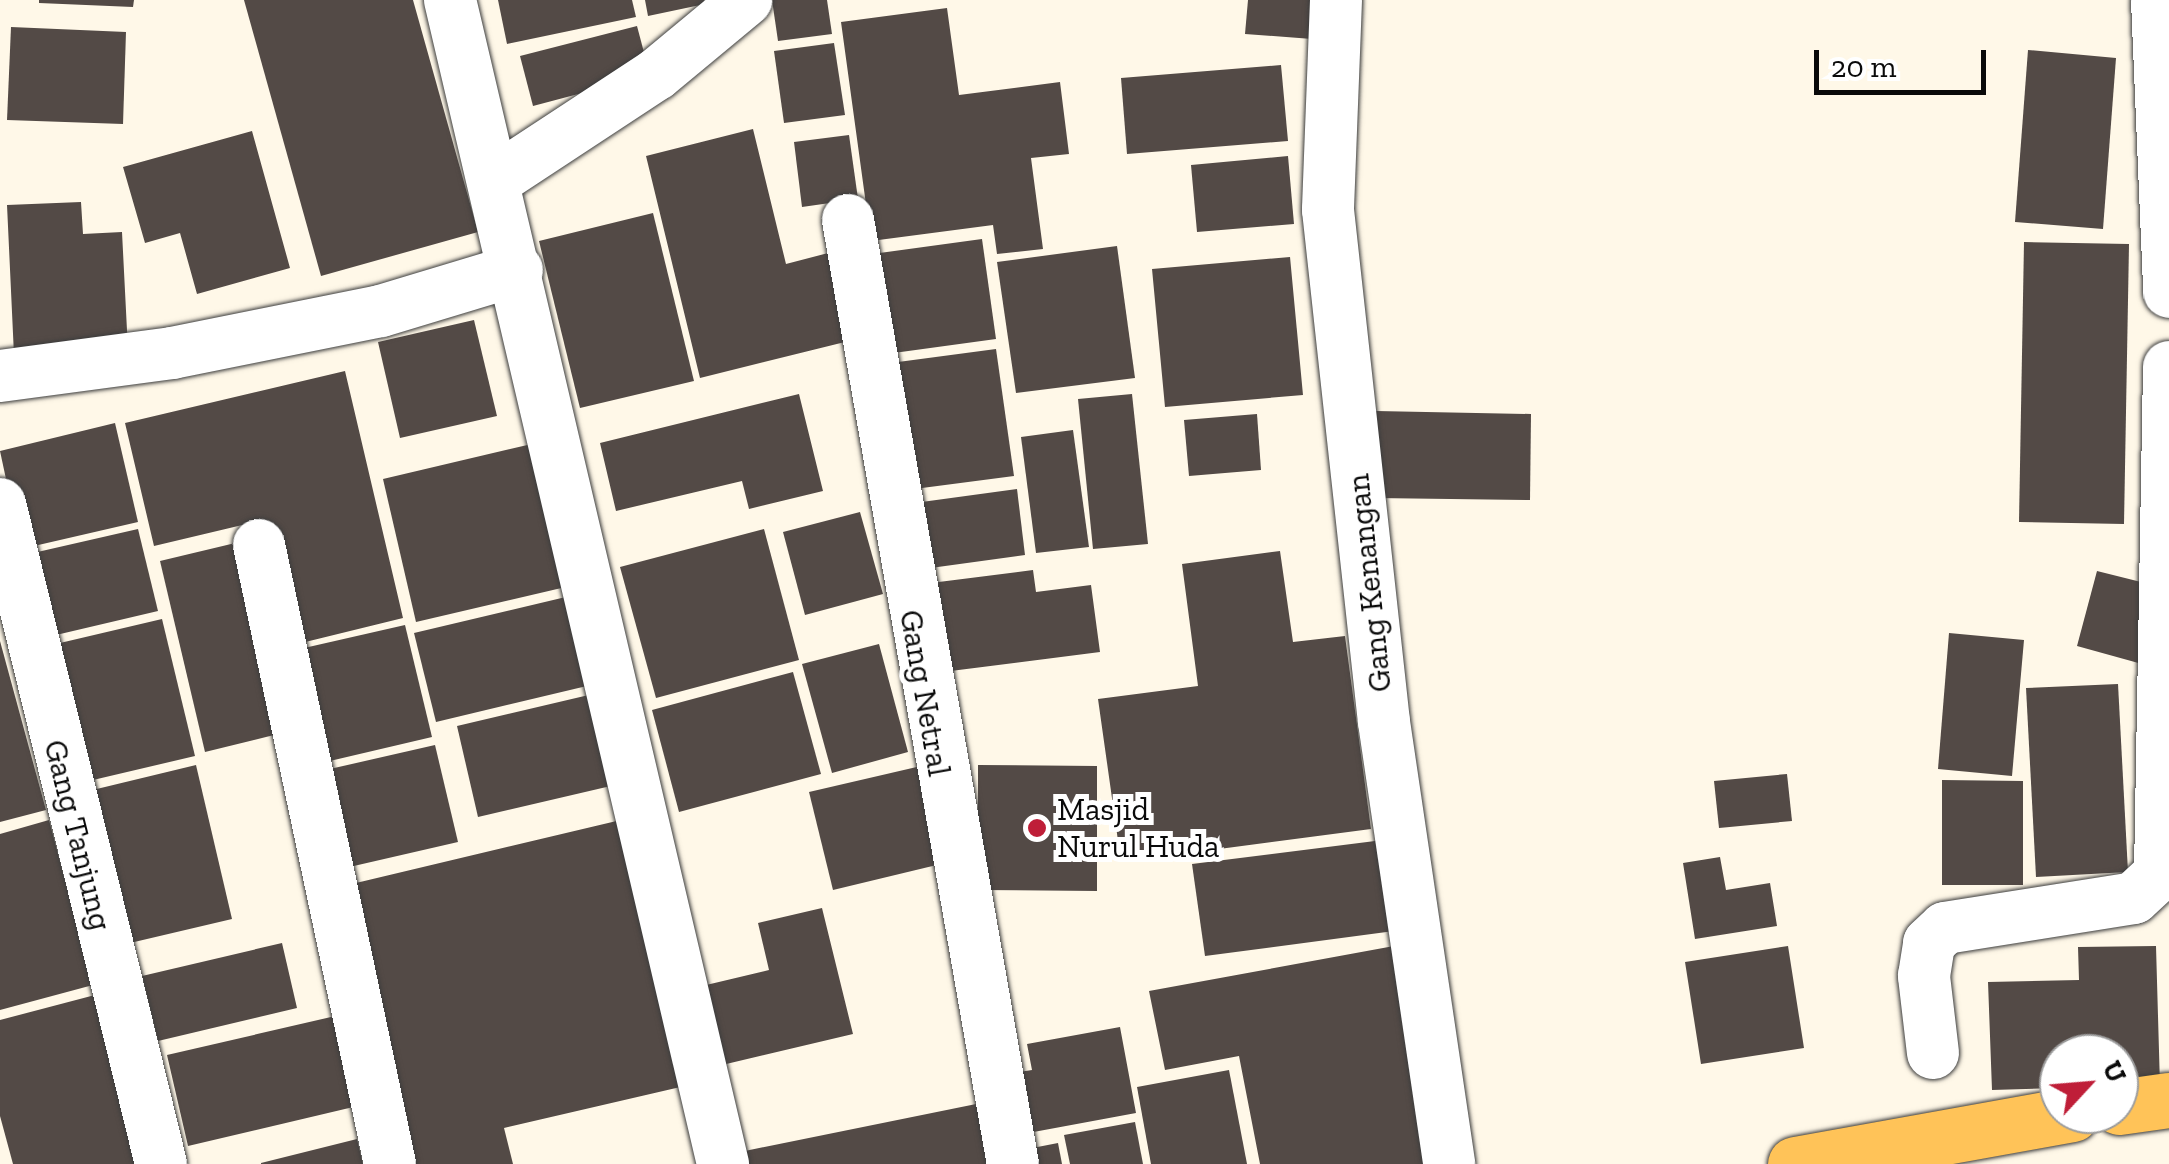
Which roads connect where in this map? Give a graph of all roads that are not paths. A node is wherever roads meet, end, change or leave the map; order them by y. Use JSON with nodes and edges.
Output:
{"nodes":[{"id":1,"x":450,"y":0,"type":"edge"},
{"id":2,"x":746,"y":0,"type":"edge"},
{"id":3,"x":1336,"y":0,"type":"edge"},
{"id":4,"x":2158,"y":0,"type":"edge"},
{"id":5,"x":498,"y":179,"type":"junction"},
{"id":6,"x":848,"y":220,"type":"dead end"},
{"id":7,"x":517,"y":270,"type":"junction"},
{"id":8,"x":2169,"y":292,"type":"edge"},
{"id":9,"x":2169,"y":367,"type":"edge"},
{"id":10,"x":0,"y":376,"type":"edge"},
{"id":11,"x":0,"y":504,"type":"edge"},
{"id":12,"x":259,"y":544,"type":"dead end"},
{"id":13,"x":1932,"y":1054,"type":"dead end"},
{"id":14,"x":2169,"y":1100,"type":"edge"},
{"id":15,"x":2139,"y":1104,"type":"edge"},
{"id":16,"x":2039,"y":1120,"type":"edge"},
{"id":17,"x":161,"y":1164,"type":"edge"},
{"id":18,"x":390,"y":1164,"type":"edge"},
{"id":19,"x":724,"y":1164,"type":"edge"},
{"id":20,"x":1013,"y":1164,"type":"edge"},
{"id":21,"x":1449,"y":1164,"type":"edge"},
{"id":22,"x":1796,"y":1164,"type":"edge"}],
"edges":[{"from":1,"to":5,"type":"street"},
{"from":2,"to":5,"type":"street"},
{"from":3,"to":21,"type":"street","name":"Gang Kenangan"},
{"from":4,"to":8,"type":"street"},
{"from":5,"to":7,"type":"street"},
{"from":6,"to":20,"type":"street","name":"Gang Netral"},
{"from":7,"to":10,"type":"street"},
{"from":7,"to":19,"type":"street"},
{"from":9,"to":13,"type":"street"},
{"from":11,"to":17,"type":"street","name":"Gang Tanjung"},
{"from":12,"to":18,"type":"street"},
{"from":14,"to":15,"type":"main road"},
{"from":16,"to":22,"type":"main road"}]}
